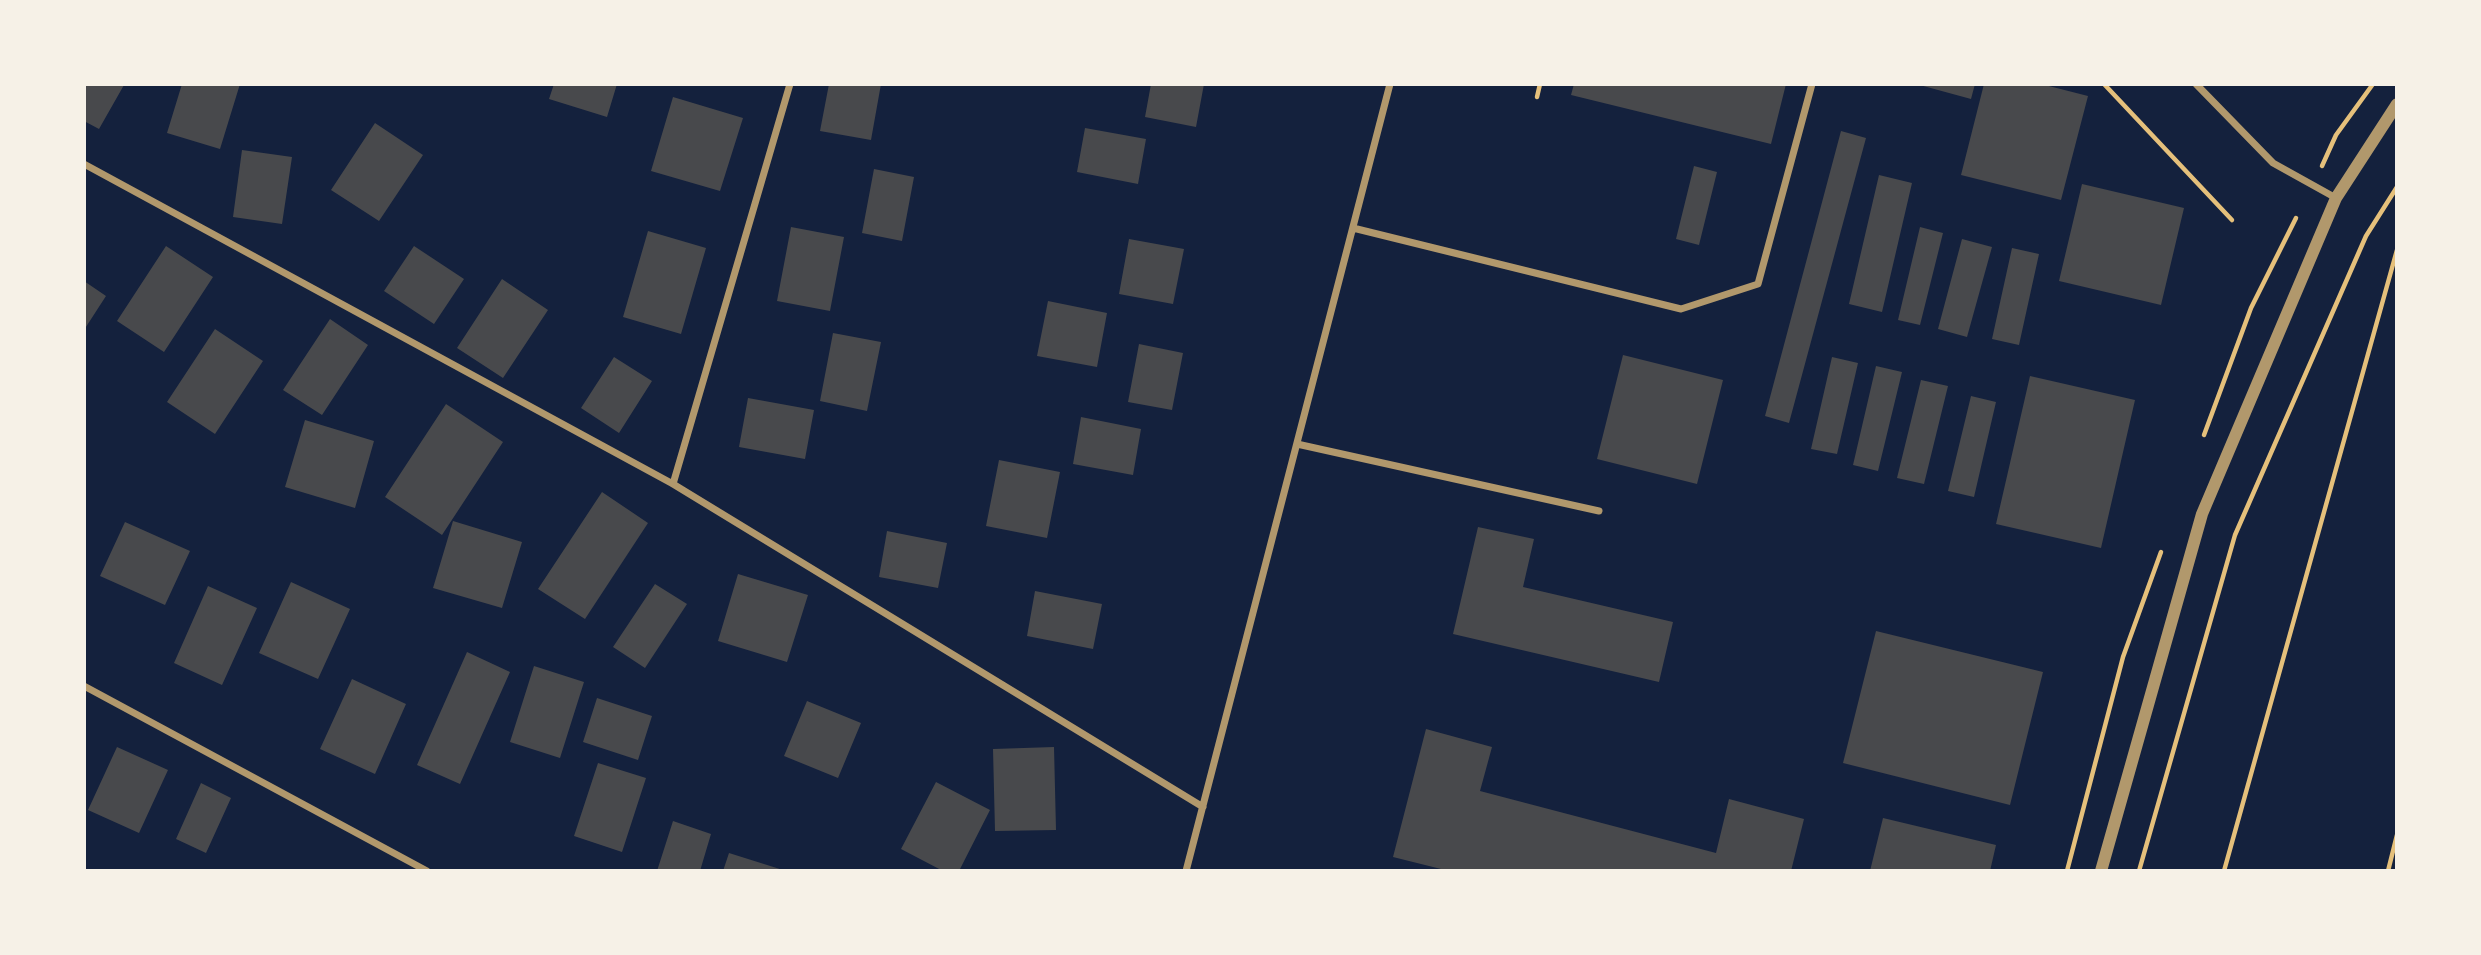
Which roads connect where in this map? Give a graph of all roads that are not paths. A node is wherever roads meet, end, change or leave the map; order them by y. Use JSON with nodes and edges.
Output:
{"nodes":[{"id":1,"x":790,"y":84,"type":"edge"},
{"id":2,"x":1390,"y":84,"type":"edge"},
{"id":3,"x":1812,"y":84,"type":"edge"},
{"id":4,"x":2196,"y":84,"type":"edge"},
{"id":5,"x":2397,"y":104,"type":"edge"},
{"id":6,"x":84,"y":164,"type":"edge"},
{"id":7,"x":2336,"y":198,"type":"junction"},
{"id":8,"x":1353,"y":228,"type":"junction"},
{"id":9,"x":1297,"y":444,"type":"junction"},
{"id":10,"x":673,"y":484,"type":"junction"},
{"id":11,"x":1600,"y":511,"type":"dead end"},
{"id":12,"x":84,"y":685,"type":"edge"},
{"id":13,"x":1203,"y":807,"type":"junction"},
{"id":14,"x":427,"y":871,"type":"edge"},
{"id":15,"x":1186,"y":871,"type":"edge"},
{"id":16,"x":2101,"y":871,"type":"edge"}],
"edges":[{"from":1,"to":10,"type":"street"},
{"from":2,"to":8,"type":"street"},
{"from":3,"to":8,"type":"street"},
{"from":4,"to":7,"type":"street"},
{"from":5,"to":7,"type":"street"},
{"from":6,"to":10,"type":"street"},
{"from":7,"to":16,"type":"street"},
{"from":8,"to":9,"type":"street"},
{"from":9,"to":11,"type":"street"},
{"from":9,"to":13,"type":"street"},
{"from":10,"to":13,"type":"street"},
{"from":12,"to":14,"type":"street"},
{"from":13,"to":15,"type":"street"}]}
